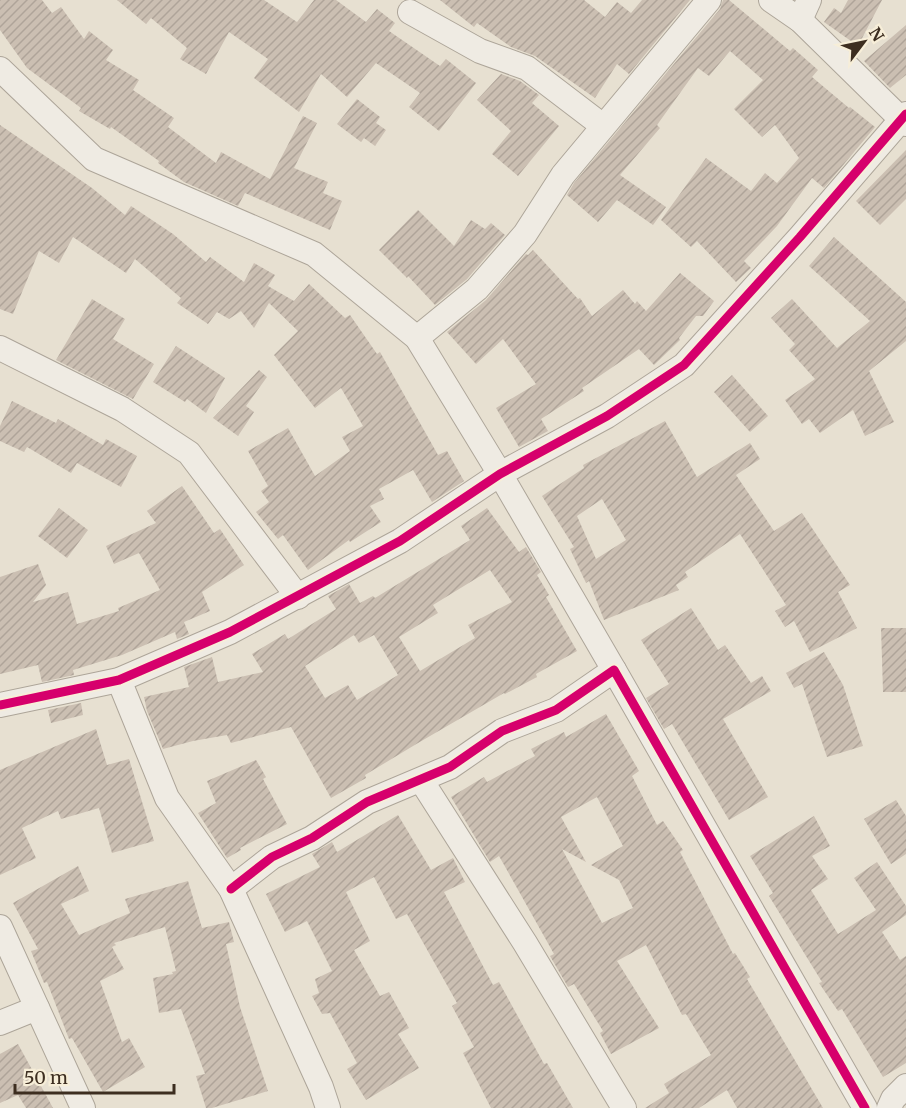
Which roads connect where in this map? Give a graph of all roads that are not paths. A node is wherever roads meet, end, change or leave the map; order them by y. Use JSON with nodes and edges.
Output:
{"nodes":[{"id":1,"x":709,"y":0,"type":"edge"},
{"id":2,"x":771,"y":0,"type":"edge"},
{"id":3,"x":804,"y":10,"type":"edge"},
{"id":4,"x":410,"y":12,"type":"dead end"},
{"id":5,"x":0,"y":69,"type":"edge"},
{"id":6,"x":904,"y":119,"type":"edge"},
{"id":7,"x":603,"y":126,"type":"junction"},
{"id":8,"x":417,"y":338,"type":"junction"},
{"id":9,"x":0,"y":348,"type":"edge"},
{"id":10,"x":500,"y":474,"type":"junction"},
{"id":11,"x":298,"y":597,"type":"junction"},
{"id":12,"x":614,"y":670,"type":"junction"},
{"id":13,"x":119,"y":680,"type":"junction"},
{"id":14,"x":0,"y":705,"type":"edge"},
{"id":15,"x":421,"y":780,"type":"junction"},
{"id":16,"x":231,"y":889,"type":"junction"},
{"id":17,"x":0,"y":927,"type":"edge"},
{"id":18,"x":37,"y":1008,"type":"junction"},
{"id":19,"x":0,"y":1023,"type":"edge"},
{"id":20,"x":906,"y":1086,"type":"edge"},
{"id":21,"x":83,"y":1108,"type":"edge"},
{"id":22,"x":328,"y":1108,"type":"edge"},
{"id":23,"x":624,"y":1108,"type":"edge"},
{"id":24,"x":865,"y":1108,"type":"edge"},
{"id":25,"x":888,"y":1108,"type":"edge"}],
"edges":[{"from":1,"to":7,"type":"street"},
{"from":2,"to":3,"type":"street"},
{"from":3,"to":6,"type":"street"},
{"from":4,"to":7,"type":"street"},
{"from":5,"to":8,"type":"street"},
{"from":6,"to":10,"type":"street"},
{"from":7,"to":8,"type":"street"},
{"from":8,"to":10,"type":"street"},
{"from":9,"to":11,"type":"street"},
{"from":10,"to":11,"type":"street"},
{"from":10,"to":12,"type":"street"},
{"from":11,"to":13,"type":"street"},
{"from":12,"to":15,"type":"street"},
{"from":12,"to":24,"type":"street"},
{"from":13,"to":14,"type":"street"},
{"from":13,"to":16,"type":"street"},
{"from":15,"to":16,"type":"street"},
{"from":15,"to":23,"type":"street"},
{"from":16,"to":22,"type":"street"},
{"from":17,"to":18,"type":"street"},
{"from":18,"to":19,"type":"street"},
{"from":18,"to":21,"type":"street"},
{"from":20,"to":25,"type":"street"}]}
